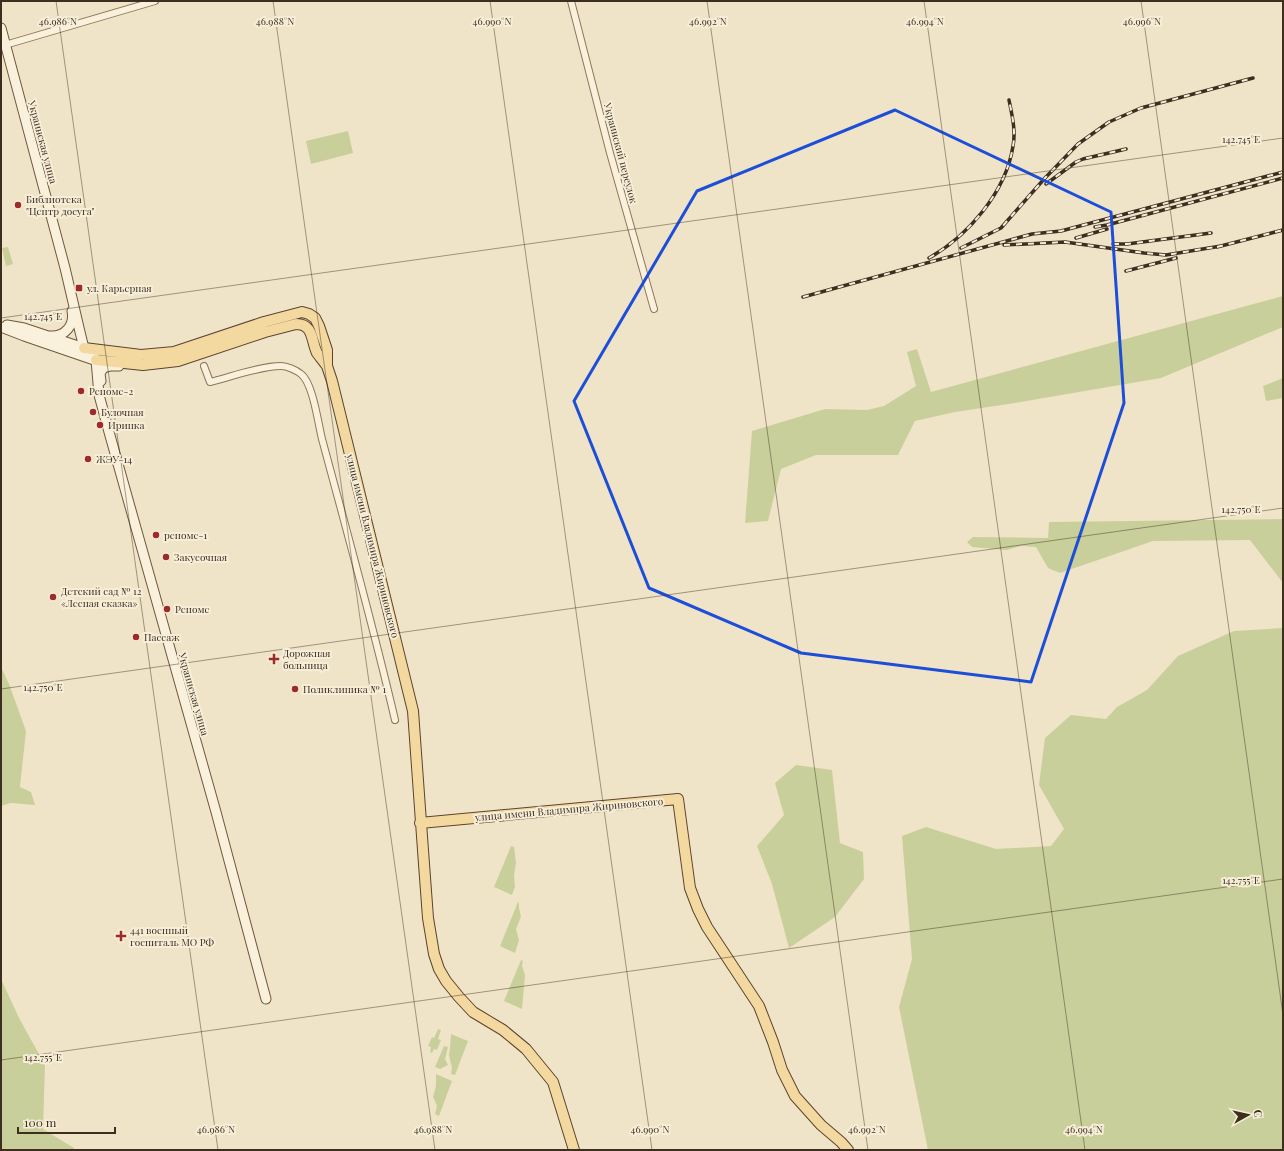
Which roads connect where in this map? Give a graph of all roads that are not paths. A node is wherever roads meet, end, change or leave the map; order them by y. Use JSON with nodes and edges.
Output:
{"nodes":[{"id":1,"x":155,"y":1,"type":"edge"},
{"id":2,"x":571,"y":1,"type":"edge"},
{"id":3,"x":1,"y":28,"type":"edge"},
{"id":4,"x":5,"y":45,"type":"junction"},
{"id":5,"x":65,"y":268,"type":"junction"},
{"id":6,"x":654,"y":310,"type":"dead end"},
{"id":7,"x":1,"y":325,"type":"edge"},
{"id":8,"x":46,"y":335,"type":"junction"},
{"id":9,"x":84,"y":348,"type":"junction"},
{"id":10,"x":96,"y":360,"type":"junction"},
{"id":11,"x":143,"y":365,"type":"junction"},
{"id":12,"x":204,"y":366,"type":"dead end"},
{"id":13,"x":327,"y":366,"type":"junction"},
{"id":14,"x":103,"y":410,"type":"junction"},
{"id":15,"x":395,"y":720,"type":"dead end"},
{"id":16,"x":420,"y":823,"type":"junction"},
{"id":17,"x":266,"y":999,"type":"dead end"},
{"id":18,"x":574,"y":1150,"type":"edge"},
{"id":19,"x":848,"y":1150,"type":"edge"}],
"edges":[{"from":1,"to":4,"type":"street"},
{"from":2,"to":6,"type":"street","name":"Украинский переулок"},
{"from":3,"to":4,"type":"main road","name":"Украинская улица"},
{"from":4,"to":5,"type":"main road","name":"Украинская улица"},
{"from":5,"to":8,"type":"main road"},
{"from":5,"to":9,"type":"main road","name":"Украинская улица"},
{"from":7,"to":8,"type":"main road"},
{"from":7,"to":10,"type":"main road"},
{"from":8,"to":9,"type":"main road"},
{"from":9,"to":10,"type":"main road"},
{"from":9,"to":13,"type":"main road","name":"улица имени Владимира Жириновского"},
{"from":10,"to":11,"type":"main road","name":"улица имени Владимира Жириновского"},
{"from":10,"to":14,"type":"main road","name":"Украинская улица"},
{"from":11,"to":13,"type":"main road","name":"улица имени Владимира Жириновского"},
{"from":11,"to":14,"type":"main road"},
{"from":12,"to":15,"type":"street"},
{"from":13,"to":16,"type":"main road","name":"улица имени Владимира Жириновского"},
{"from":14,"to":17,"type":"main road","name":"Украинская улица"},
{"from":16,"to":18,"type":"main road","name":"улица имени Владимира Жириновского"},
{"from":16,"to":19,"type":"main road","name":"улица имени Владимира Жириновского"}]}
